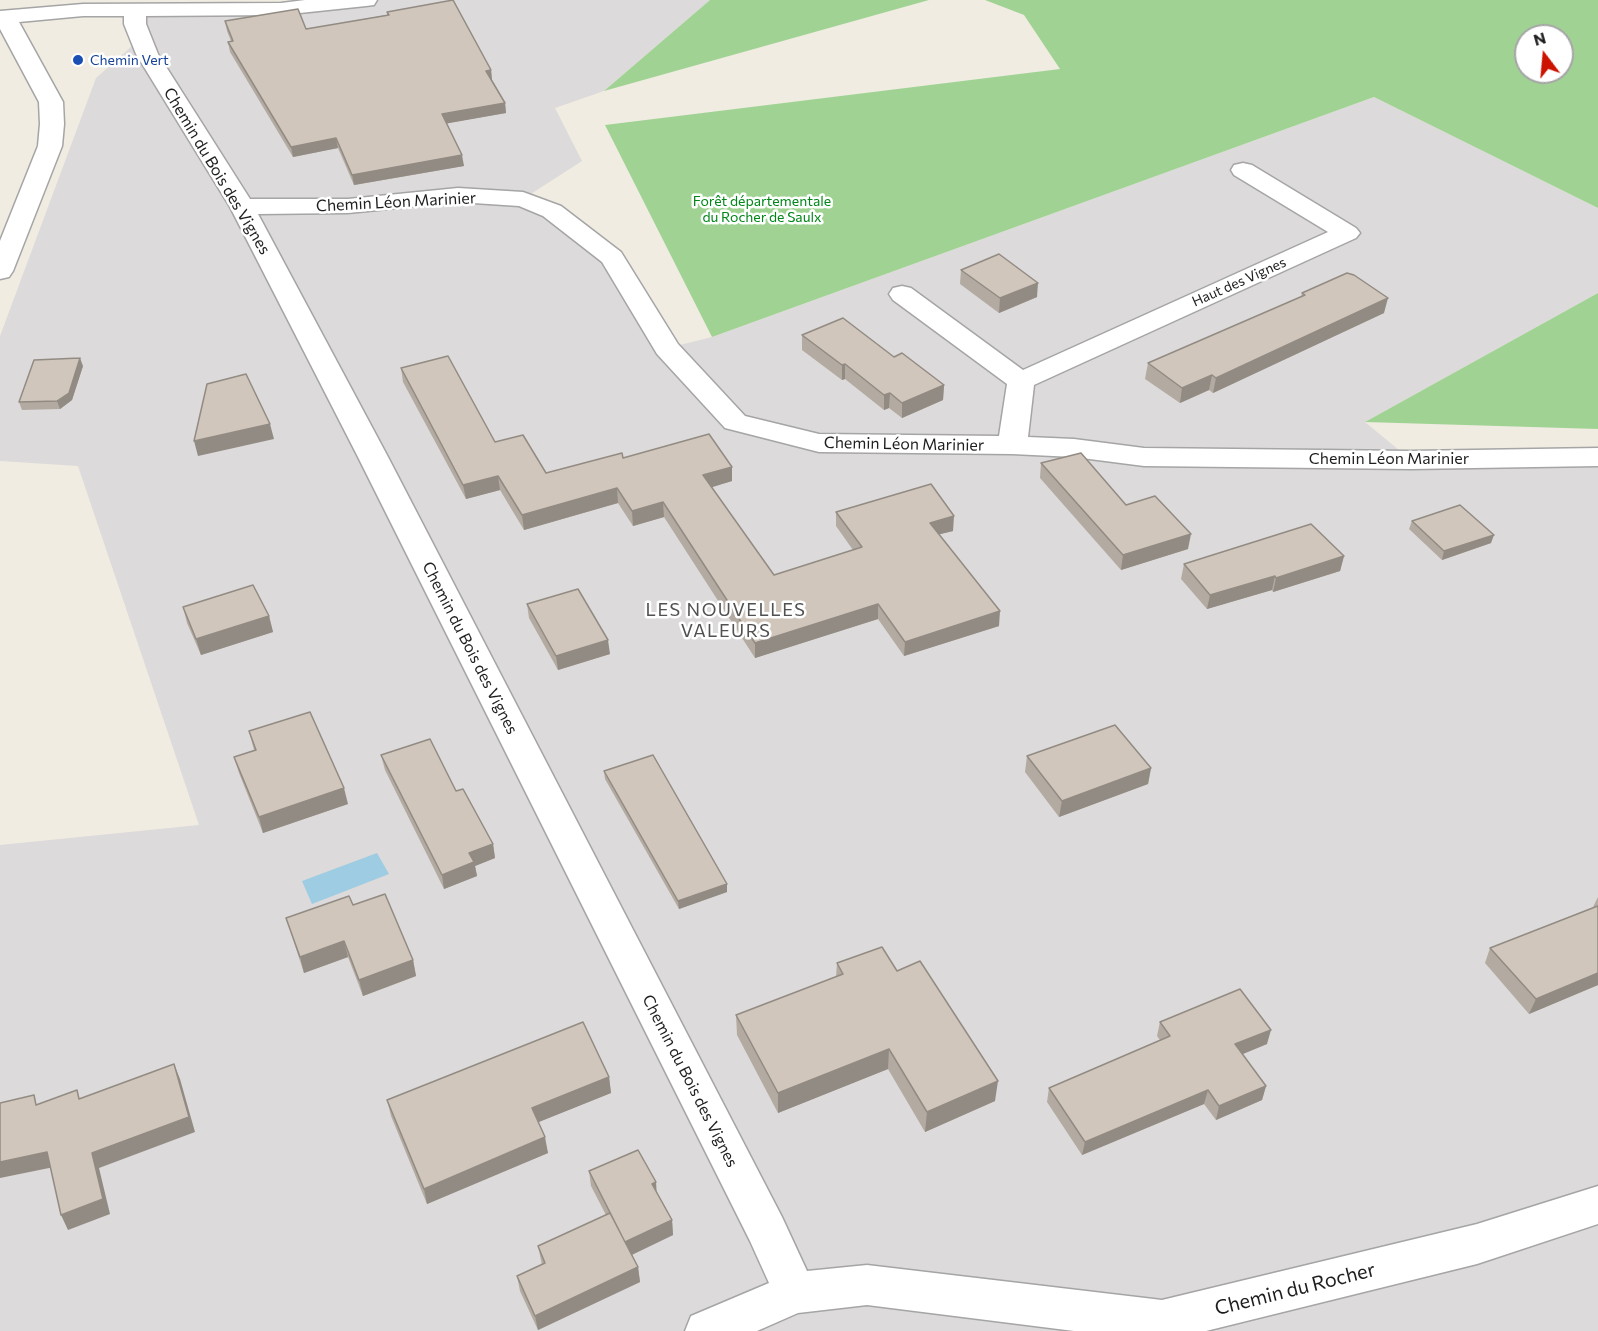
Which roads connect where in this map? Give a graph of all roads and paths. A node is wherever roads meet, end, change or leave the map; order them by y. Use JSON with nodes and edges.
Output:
{"nodes":[{"id":1,"x":366,"y":0,"type":"edge"},
{"id":2,"x":135,"y":10,"type":"junction"},
{"id":3,"x":3,"y":21,"type":"edge"},
{"id":4,"x":1244,"y":170,"type":"dead end"},
{"id":5,"x":242,"y":207,"type":"junction"},
{"id":6,"x":0,"y":271,"type":"edge"},
{"id":7,"x":902,"y":294,"type":"dead end"},
{"id":8,"x":1021,"y":381,"type":"junction"},
{"id":9,"x":1012,"y":445,"type":"junction"},
{"id":10,"x":1598,"y":457,"type":"edge"},
{"id":11,"x":1598,"y":1205,"type":"edge"},
{"id":12,"x":795,"y":1293,"type":"junction"},
{"id":13,"x":707,"y":1331,"type":"edge"}],
"edges":[{"from":1,"to":2,"type":"street"},
{"from":2,"to":3,"type":"street"},
{"from":2,"to":5,"type":"street","name":"Chemin du Bois des Vignes"},
{"from":3,"to":6,"type":"street"},
{"from":4,"to":8,"type":"street","name":"Haut des Vignes"},
{"from":5,"to":9,"type":"street","name":"Chemin Léon Marinier"},
{"from":5,"to":12,"type":"street","name":"Chemin du Bois des Vignes"},
{"from":7,"to":8,"type":"street"},
{"from":8,"to":9,"type":"street"},
{"from":9,"to":10,"type":"street","name":"Chemin Léon Marinier"},
{"from":11,"to":12,"type":"street","name":"Chemin du Rocher"},
{"from":12,"to":13,"type":"street","name":"Chemin du Rocher"}]}
